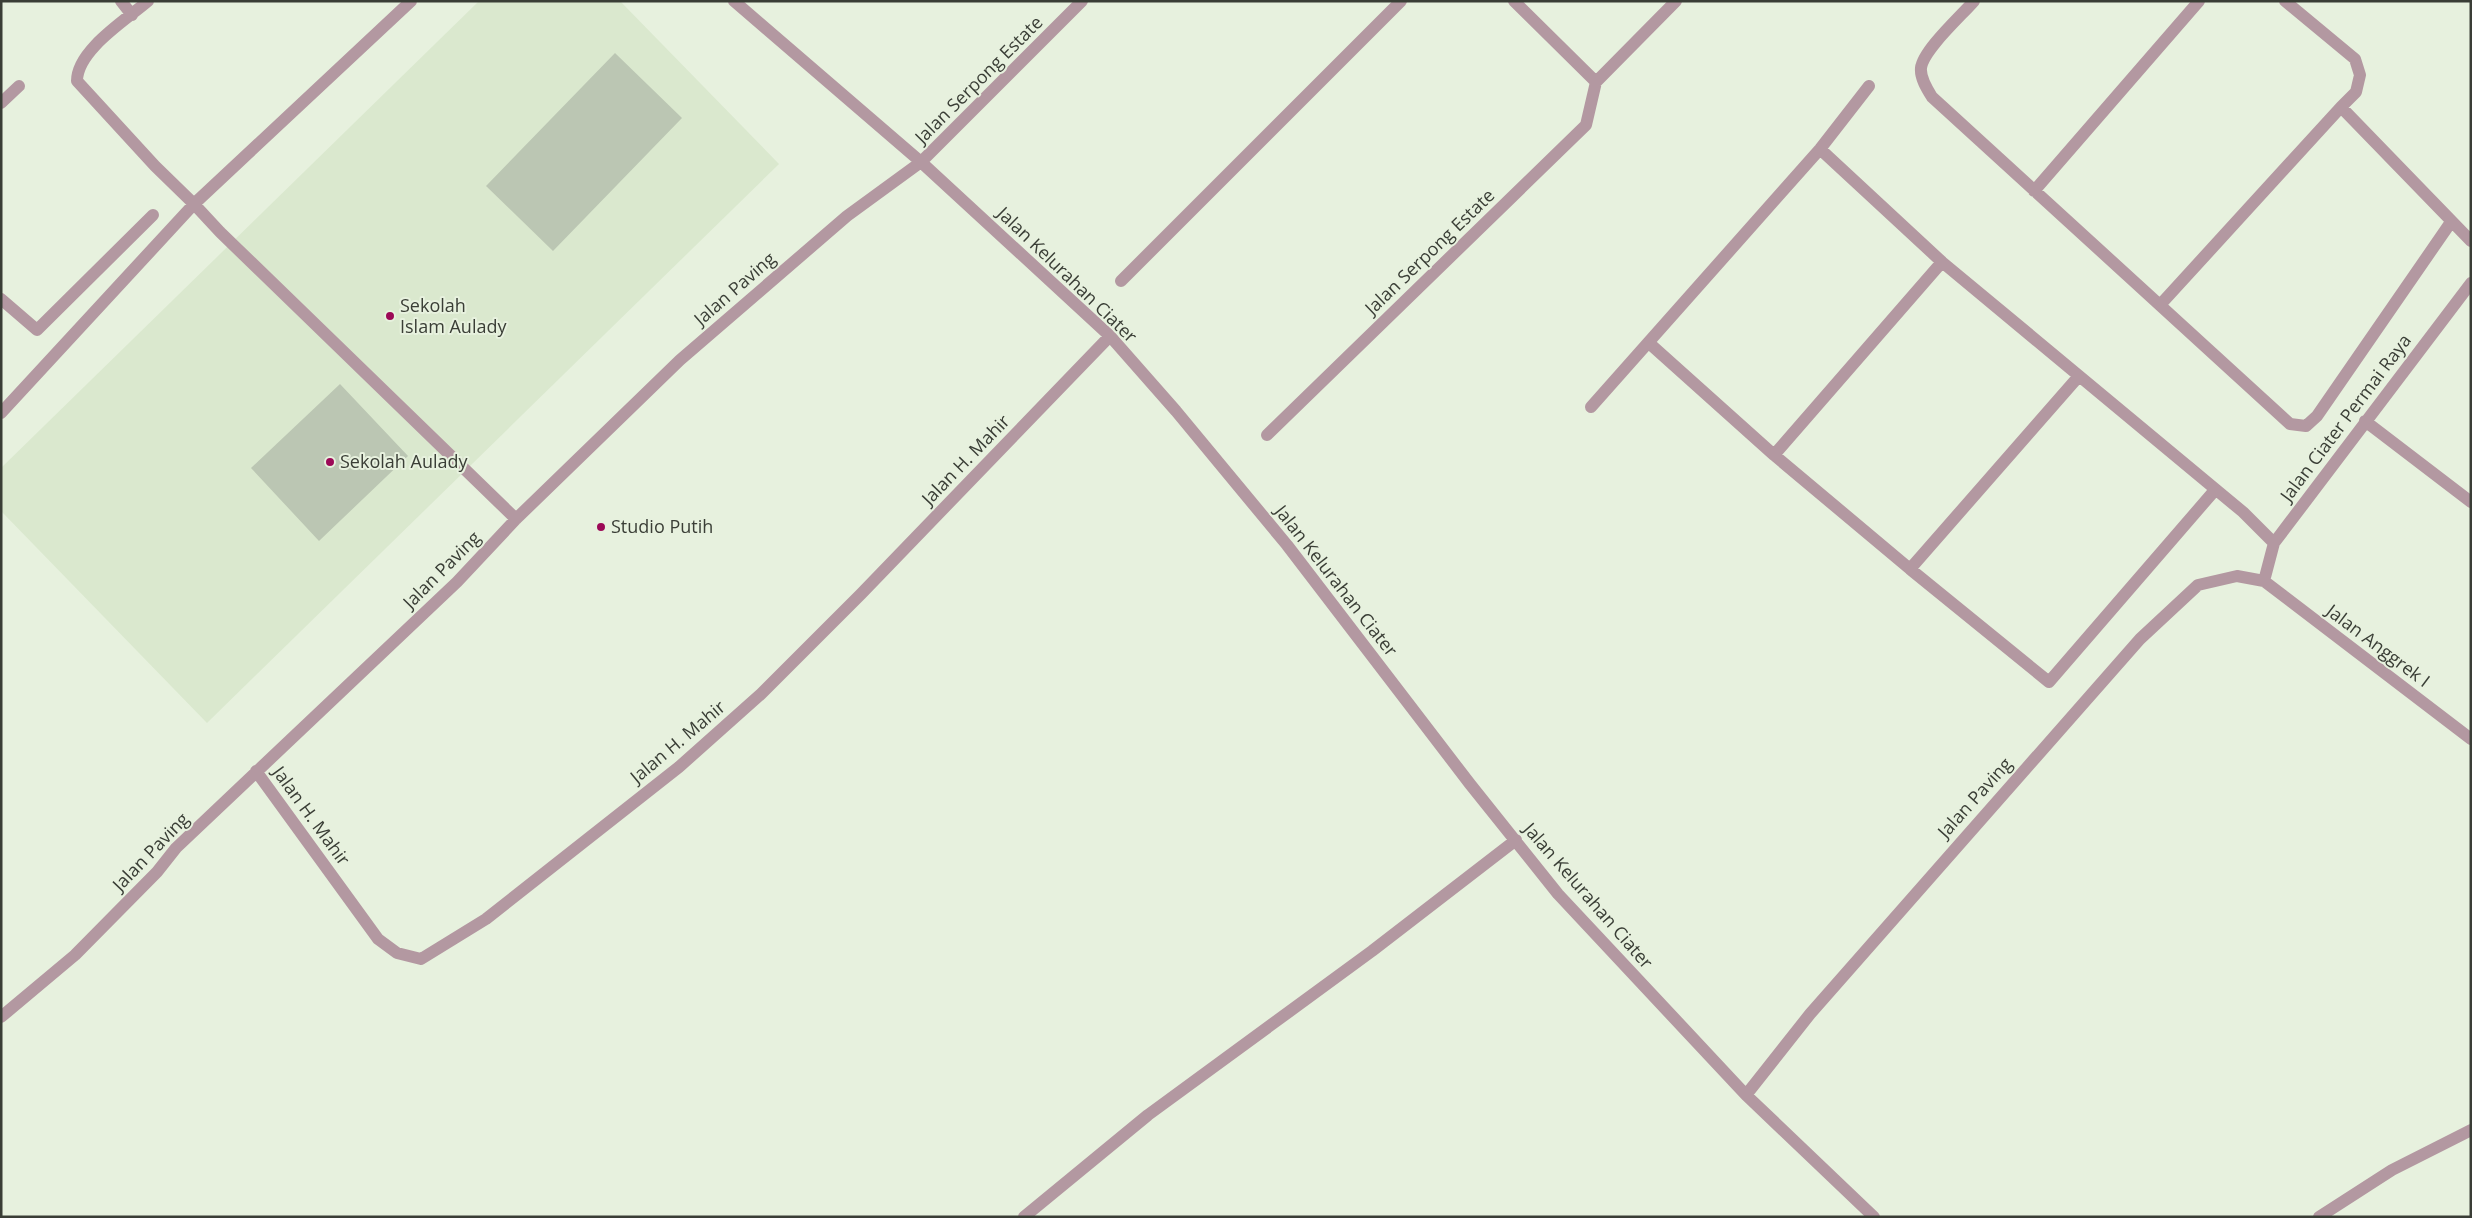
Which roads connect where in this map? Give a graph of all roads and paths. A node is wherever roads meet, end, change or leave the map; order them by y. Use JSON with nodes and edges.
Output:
{"nodes":[{"id":1,"x":121,"y":1,"type":"edge"},
{"id":2,"x":148,"y":1,"type":"edge"},
{"id":3,"x":410,"y":1,"type":"edge"},
{"id":4,"x":734,"y":1,"type":"edge"},
{"id":5,"x":1082,"y":1,"type":"edge"},
{"id":6,"x":1401,"y":1,"type":"edge"},
{"id":7,"x":1514,"y":1,"type":"edge"},
{"id":8,"x":1676,"y":1,"type":"edge"},
{"id":9,"x":1974,"y":1,"type":"edge"},
{"id":10,"x":2200,"y":1,"type":"edge"},
{"id":11,"x":2285,"y":1,"type":"edge"},
{"id":12,"x":132,"y":15,"type":"junction"},
{"id":13,"x":1596,"y":82,"type":"junction"},
{"id":14,"x":19,"y":86,"type":"dead end"},
{"id":15,"x":1868,"y":86,"type":"dead end"},
{"id":16,"x":1,"y":103,"type":"edge"},
{"id":17,"x":2341,"y":107,"type":"junction"},
{"id":18,"x":1820,"y":148,"type":"junction"},
{"id":19,"x":921,"y":162,"type":"junction"},
{"id":20,"x":2034,"y":191,"type":"junction"},
{"id":21,"x":194,"y":204,"type":"junction"},
{"id":22,"x":153,"y":215,"type":"dead end"},
{"id":23,"x":2452,"y":222,"type":"junction"},
{"id":24,"x":2471,"y":241,"type":"edge"},
{"id":25,"x":1942,"y":262,"type":"junction"},
{"id":26,"x":1121,"y":281,"type":"dead end"},
{"id":27,"x":2471,"y":283,"type":"edge"},
{"id":28,"x":1,"y":299,"type":"edge"},
{"id":29,"x":2160,"y":305,"type":"junction"},
{"id":30,"x":1110,"y":336,"type":"junction"},
{"id":31,"x":1649,"y":343,"type":"junction"},
{"id":32,"x":2079,"y":376,"type":"junction"},
{"id":33,"x":1591,"y":407,"type":"dead end"},
{"id":34,"x":1,"y":413,"type":"edge"},
{"id":35,"x":2365,"y":422,"type":"junction"},
{"id":36,"x":1267,"y":435,"type":"dead end"},
{"id":37,"x":1774,"y":455,"type":"junction"},
{"id":38,"x":2215,"y":490,"type":"junction"},
{"id":39,"x":2471,"y":502,"type":"edge"},
{"id":40,"x":516,"y":519,"type":"junction"},
{"id":41,"x":2274,"y":543,"type":"junction"},
{"id":42,"x":1910,"y":569,"type":"junction"},
{"id":43,"x":2264,"y":581,"type":"junction"},
{"id":44,"x":2471,"y":740,"type":"edge"},
{"id":45,"x":256,"y":771,"type":"junction"},
{"id":46,"x":1516,"y":840,"type":"junction"},
{"id":47,"x":1,"y":1017,"type":"edge"},
{"id":48,"x":1746,"y":1095,"type":"junction"},
{"id":49,"x":2471,"y":1130,"type":"edge"},
{"id":50,"x":1024,"y":1217,"type":"edge"},
{"id":51,"x":1874,"y":1217,"type":"edge"},
{"id":52,"x":2319,"y":1217,"type":"edge"}],
"edges":[{"from":1,"to":12,"type":"street"},
{"from":2,"to":12,"type":"street"},
{"from":3,"to":21,"type":"street"},
{"from":4,"to":19,"type":"street","name":"Jalan Kelurahan Ciater"},
{"from":5,"to":19,"type":"street","name":"Jalan Serpong Estate"},
{"from":6,"to":26,"type":"street"},
{"from":7,"to":13,"type":"street"},
{"from":8,"to":13,"type":"street"},
{"from":9,"to":20,"type":"street"},
{"from":10,"to":20,"type":"street"},
{"from":11,"to":17,"type":"street"},
{"from":12,"to":21,"type":"street"},
{"from":13,"to":36,"type":"street","name":"Jalan Serpong Estate"},
{"from":14,"to":16,"type":"street"},
{"from":15,"to":18,"type":"street"},
{"from":17,"to":23,"type":"street"},
{"from":17,"to":29,"type":"street"},
{"from":18,"to":25,"type":"street"},
{"from":18,"to":31,"type":"street"},
{"from":19,"to":30,"type":"street","name":"Jalan Kelurahan Ciater"},
{"from":19,"to":40,"type":"street","name":"Jalan Paving"},
{"from":20,"to":29,"type":"street"},
{"from":21,"to":34,"type":"street"},
{"from":21,"to":40,"type":"street"},
{"from":22,"to":28,"type":"street"},
{"from":23,"to":24,"type":"street"},
{"from":23,"to":29,"type":"street"},
{"from":25,"to":32,"type":"street"},
{"from":25,"to":37,"type":"street"},
{"from":27,"to":35,"type":"street","name":"Jalan Ciater Permai Raya"},
{"from":30,"to":45,"type":"street","name":"Jalan H. Mahir"},
{"from":30,"to":46,"type":"street","name":"Jalan Kelurahan Ciater"},
{"from":31,"to":33,"type":"street"},
{"from":31,"to":37,"type":"street"},
{"from":32,"to":38,"type":"street"},
{"from":32,"to":42,"type":"street"},
{"from":35,"to":39,"type":"street"},
{"from":35,"to":41,"type":"street","name":"Jalan Ciater Permai Raya"},
{"from":37,"to":42,"type":"street"},
{"from":38,"to":41,"type":"street"},
{"from":38,"to":42,"type":"street"},
{"from":40,"to":45,"type":"street","name":"Jalan Paving"},
{"from":41,"to":43,"type":"street","name":"Jalan Ciater Permai Raya"},
{"from":43,"to":44,"type":"street","name":"Jalan Anggrek I"},
{"from":43,"to":48,"type":"street","name":"Jalan Paving"},
{"from":45,"to":47,"type":"street","name":"Jalan Paving"},
{"from":46,"to":48,"type":"street","name":"Jalan Kelurahan Ciater"},
{"from":46,"to":50,"type":"street"},
{"from":48,"to":51,"type":"street","name":"Jalan Kelurahan Ciater"},
{"from":49,"to":52,"type":"street"}]}
